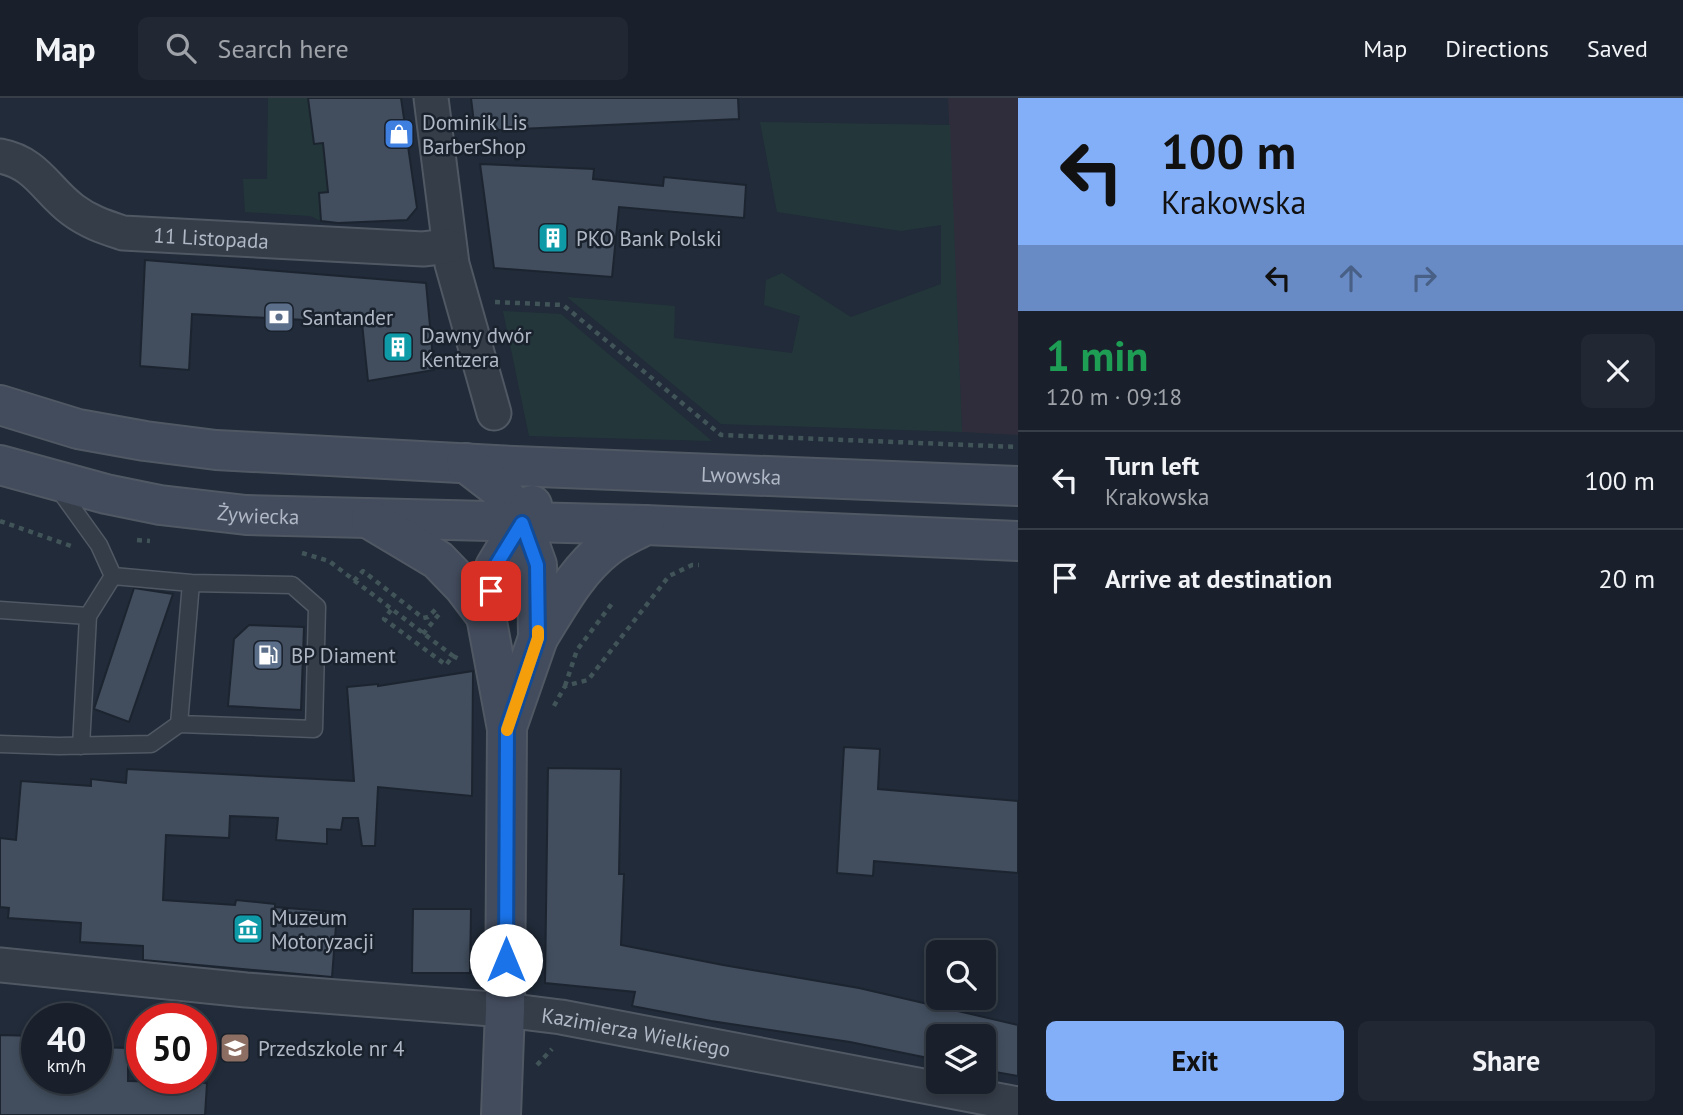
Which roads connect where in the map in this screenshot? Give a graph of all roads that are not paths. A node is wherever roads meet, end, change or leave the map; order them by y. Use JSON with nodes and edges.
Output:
{"nodes":[{"id":1,"x":431,"y":98,"type":"edge"},
{"id":2,"x":0,"y":156,"type":"edge"},
{"id":3,"x":449,"y":246,"type":"junction"},
{"id":4,"x":2,"y":404,"type":"edge"},
{"id":5,"x":494,"y":413,"type":"dead end"},
{"id":6,"x":466,"y":463,"type":"junction"},
{"id":7,"x":0,"y":465,"type":"edge"},
{"id":8,"x":572,"y":468,"type":"junction"},
{"id":9,"x":52,"y":480,"type":"junction"},
{"id":10,"x":1018,"y":486,"type":"edge"},
{"id":11,"x":370,"y":519,"type":"junction"},
{"id":12,"x":522,"y":523,"type":"junction"},
{"id":13,"x":645,"y":525,"type":"junction"},
{"id":14,"x":1018,"y":541,"type":"edge"},
{"id":15,"x":113,"y":576,"type":"junction"},
{"id":16,"x":191,"y":583,"type":"junction"},
{"id":17,"x":0,"y":610,"type":"edge"},
{"id":18,"x":486,"y":615,"type":"junction"},
{"id":19,"x":88,"y":616,"type":"junction"},
{"id":20,"x":538,"y":638,"type":"junction"},
{"id":21,"x":179,"y":724,"type":"junction"},
{"id":22,"x":507,"y":729,"type":"junction"},
{"id":23,"x":0,"y":744,"type":"edge"},
{"id":24,"x":81,"y":746,"type":"junction"},
{"id":25,"x":0,"y":965,"type":"edge"},
{"id":26,"x":505,"y":1010,"type":"junction"},
{"id":27,"x":1018,"y":1104,"type":"edge"},
{"id":28,"x":501,"y":1115,"type":"edge"}],
"edges":[{"from":1,"to":3,"type":"street"},
{"from":2,"to":3,"type":"street","name":"11 Listopada"},
{"from":3,"to":5,"type":"street"},
{"from":4,"to":6,"type":"main road"},
{"from":6,"to":8,"type":"main road","name":"Lwowska"},
{"from":6,"to":12,"type":"main road"},
{"from":7,"to":9,"type":"main road","name":"Żywiecka"},
{"from":8,"to":10,"type":"main road","name":"Lwowska"},
{"from":8,"to":12,"type":"main road"},
{"from":9,"to":11,"type":"main road","name":"Żywiecka"},
{"from":9,"to":15,"type":"lane"},
{"from":11,"to":12,"type":"main road","name":"Żywiecka"},
{"from":11,"to":18,"type":"main road"},
{"from":12,"to":13,"type":"main road"},
{"from":12,"to":18,"type":"main road"},
{"from":12,"to":20,"type":"main road"},
{"from":13,"to":14,"type":"main road"},
{"from":13,"to":20,"type":"main road"},
{"from":15,"to":16,"type":"lane"},
{"from":15,"to":19,"type":"lane"},
{"from":16,"to":21,"type":"lane"},
{"from":16,"to":21,"type":"lane"},
{"from":17,"to":19,"type":"lane"},
{"from":18,"to":22,"type":"main road"},
{"from":19,"to":24,"type":"lane"},
{"from":20,"to":22,"type":"main road"},
{"from":21,"to":24,"type":"lane"},
{"from":22,"to":26,"type":"main road"},
{"from":23,"to":24,"type":"lane"},
{"from":25,"to":26,"type":"street","name":"Kazimierza Wielkiego"},
{"from":26,"to":27,"type":"street","name":"Kazimierza Wielkiego"},
{"from":26,"to":28,"type":"main road"}]}
